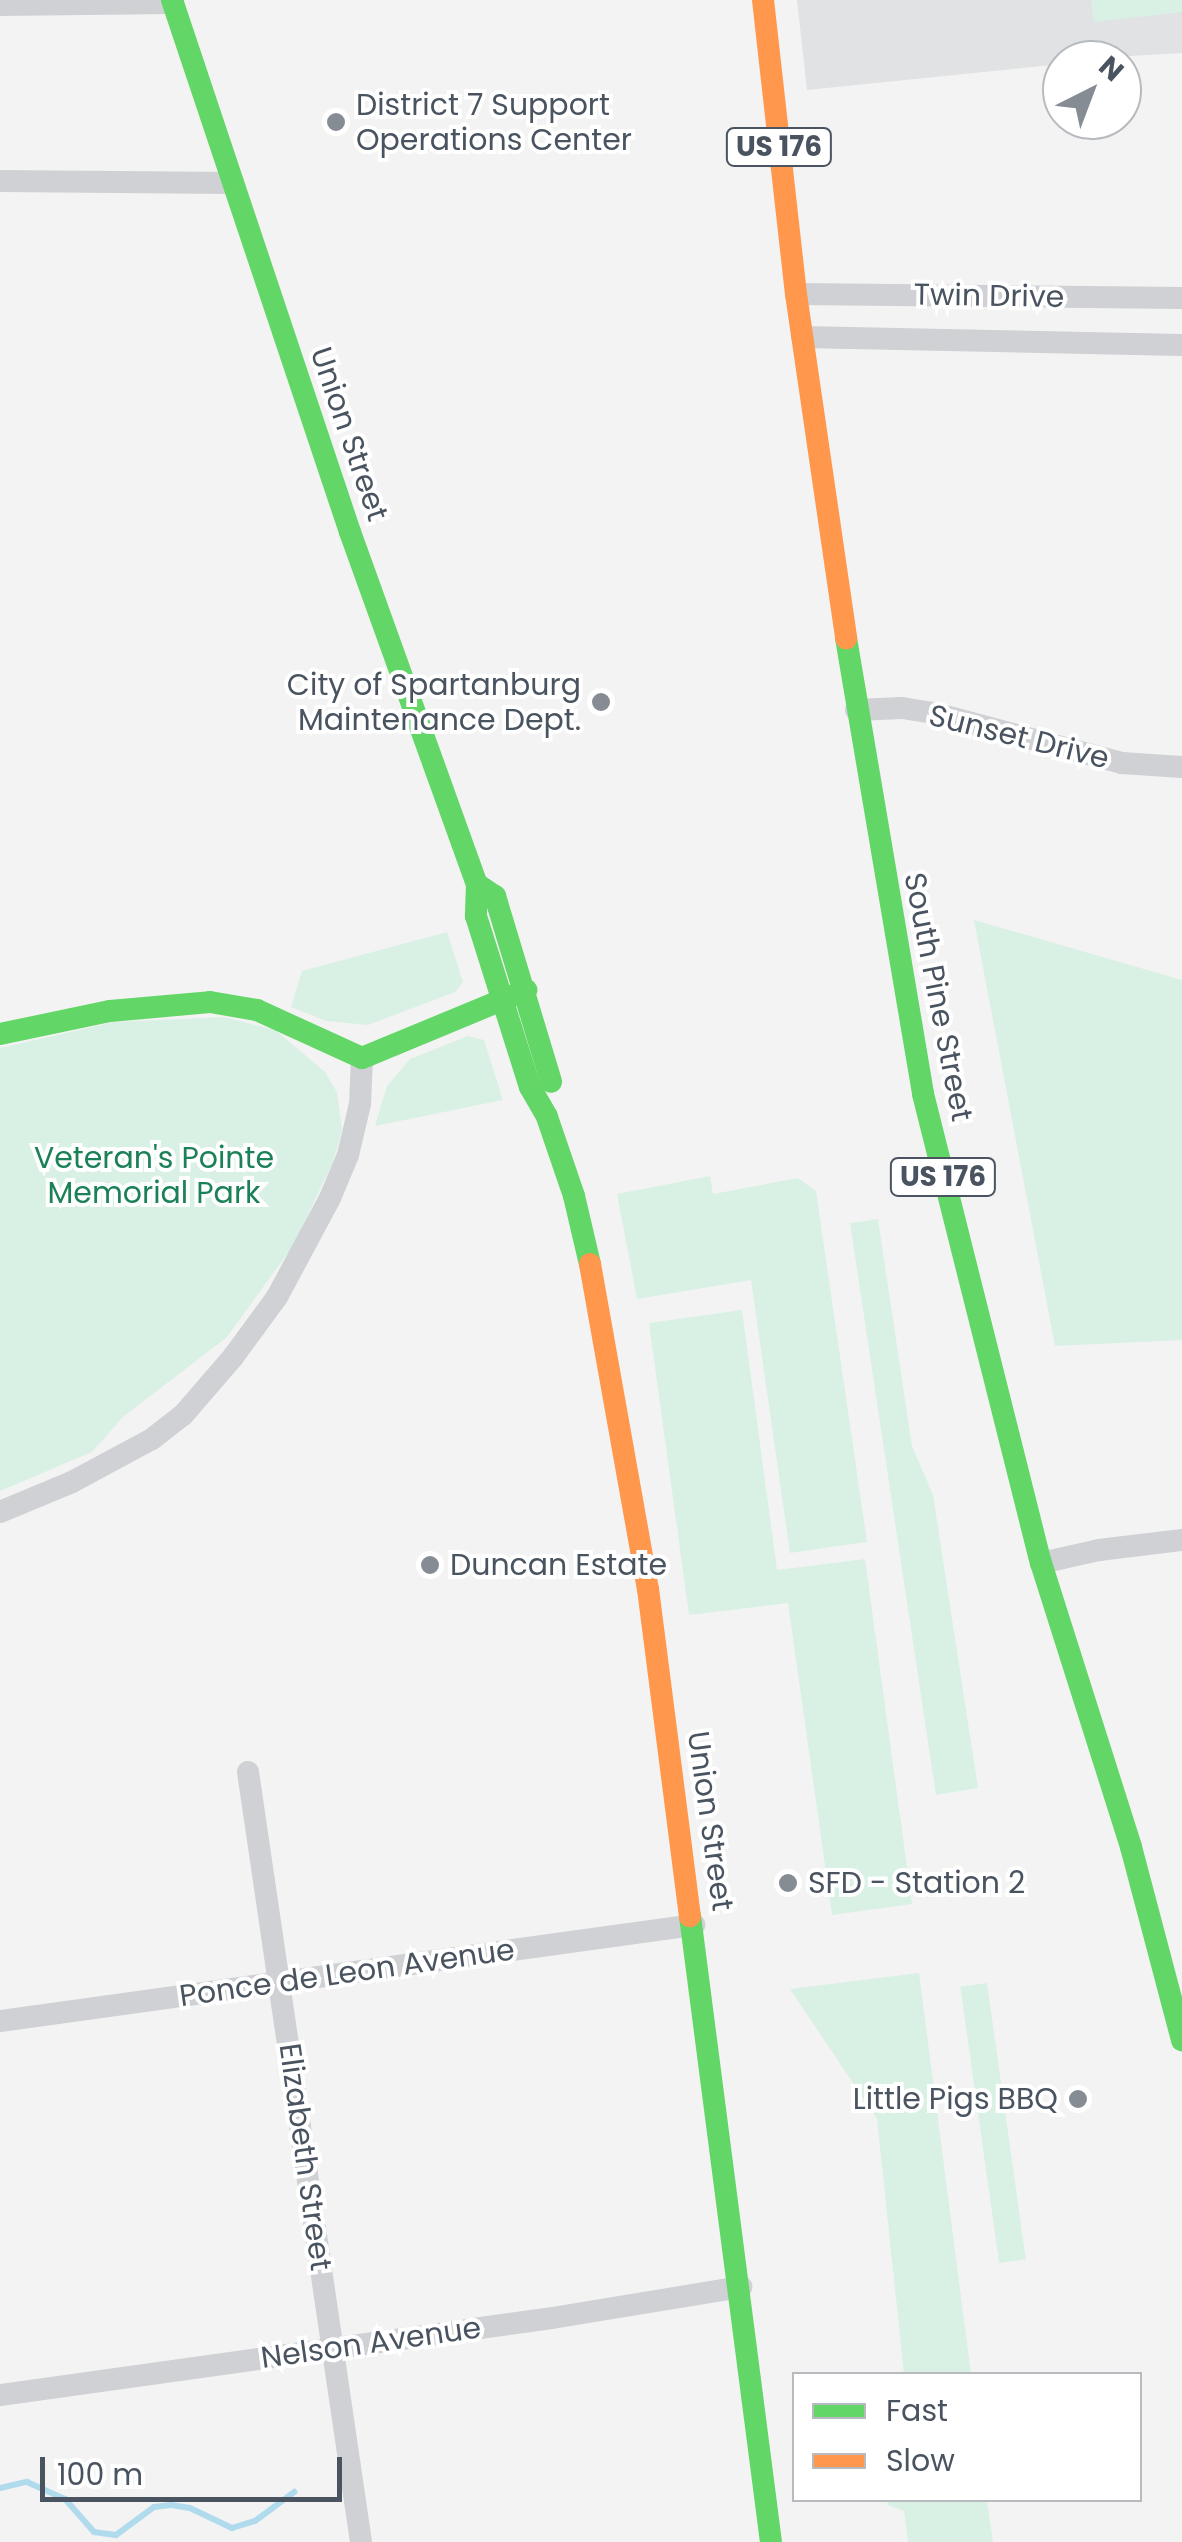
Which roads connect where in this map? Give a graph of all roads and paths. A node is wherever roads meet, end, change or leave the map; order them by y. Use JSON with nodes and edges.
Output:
{"nodes":[{"id":1,"x":763,"y":0,"type":"edge"},
{"id":2,"x":173,"y":2,"type":"edge"},
{"id":3,"x":0,"y":5,"type":"edge"},
{"id":4,"x":0,"y":181,"type":"edge"},
{"id":5,"x":233,"y":183,"type":"junction"},
{"id":6,"x":796,"y":294,"type":"junction"},
{"id":7,"x":1182,"y":298,"type":"edge"},
{"id":8,"x":802,"y":337,"type":"junction"},
{"id":9,"x":1182,"y":345,"type":"edge"},
{"id":10,"x":856,"y":710,"type":"junction"},
{"id":11,"x":1182,"y":767,"type":"edge"},
{"id":12,"x":477,"y":884,"type":"junction"},
{"id":13,"x":526,"y":990,"type":"junction"},
{"id":14,"x":504,"y":1002,"type":"junction"},
{"id":15,"x":0,"y":1034,"type":"edge"},
{"id":16,"x":362,"y":1058,"type":"junction"},
{"id":17,"x":547,"y":1117,"type":"junction"},
{"id":18,"x":0,"y":1512,"type":"edge"},
{"id":19,"x":1182,"y":1540,"type":"edge"},
{"id":20,"x":1042,"y":1563,"type":"junction"},
{"id":21,"x":248,"y":1772,"type":"dead end"},
{"id":22,"x":694,"y":1925,"type":"junction"},
{"id":23,"x":281,"y":1983,"type":"junction"},
{"id":24,"x":0,"y":2021,"type":"edge"},
{"id":25,"x":1182,"y":2040,"type":"edge"},
{"id":26,"x":741,"y":2287,"type":"junction"},
{"id":27,"x":332,"y":2348,"type":"junction"},
{"id":28,"x":0,"y":2395,"type":"edge"},
{"id":29,"x":361,"y":2542,"type":"edge"},
{"id":30,"x":770,"y":2542,"type":"edge"}],
"edges":[{"from":1,"to":6,"type":"main road","name":"South Pine Street","number":"US 176"},
{"from":2,"to":3,"type":"street"},
{"from":2,"to":5,"type":"main road","name":"Union Street"},
{"from":4,"to":5,"type":"street"},
{"from":5,"to":12,"type":"main road","name":"Union Street"},
{"from":6,"to":7,"type":"street","name":"Twin Drive"},
{"from":6,"to":8,"type":"main road","name":"South Pine Street","number":"US 176"},
{"from":8,"to":9,"type":"street","name":"Twin Drive"},
{"from":8,"to":10,"type":"main road","name":"South Pine Street","number":"US 176"},
{"from":10,"to":11,"type":"street","name":"Sunset Drive"},
{"from":10,"to":20,"type":"main road","name":"South Pine Street","number":"US 176"},
{"from":12,"to":13,"type":"main road","name":"Union Street"},
{"from":12,"to":14,"type":"main road","name":"Union Street"},
{"from":13,"to":14,"type":"main road"},
{"from":13,"to":17,"type":"main road","name":"Union Street"},
{"from":14,"to":16,"type":"main road"},
{"from":14,"to":17,"type":"main road","name":"Union Street"},
{"from":15,"to":16,"type":"main road"},
{"from":16,"to":18,"type":"street"},
{"from":17,"to":22,"type":"main road","name":"Union Street"},
{"from":19,"to":20,"type":"street"},
{"from":20,"to":25,"type":"main road","name":"South Pine Street","number":"US 176"},
{"from":21,"to":23,"type":"street","name":"Elizabeth Street"},
{"from":22,"to":23,"type":"street","name":"Ponce de Leon Avenue"},
{"from":22,"to":26,"type":"main road","name":"Union Street"},
{"from":23,"to":24,"type":"street","name":"Ponce de Leon Avenue"},
{"from":23,"to":27,"type":"street","name":"Elizabeth Street"},
{"from":26,"to":27,"type":"street","name":"Nelson Avenue"},
{"from":26,"to":30,"type":"main road","name":"Union Street"},
{"from":27,"to":28,"type":"street","name":"Nelson Avenue"},
{"from":27,"to":29,"type":"street","name":"Elizabeth Street"}]}
